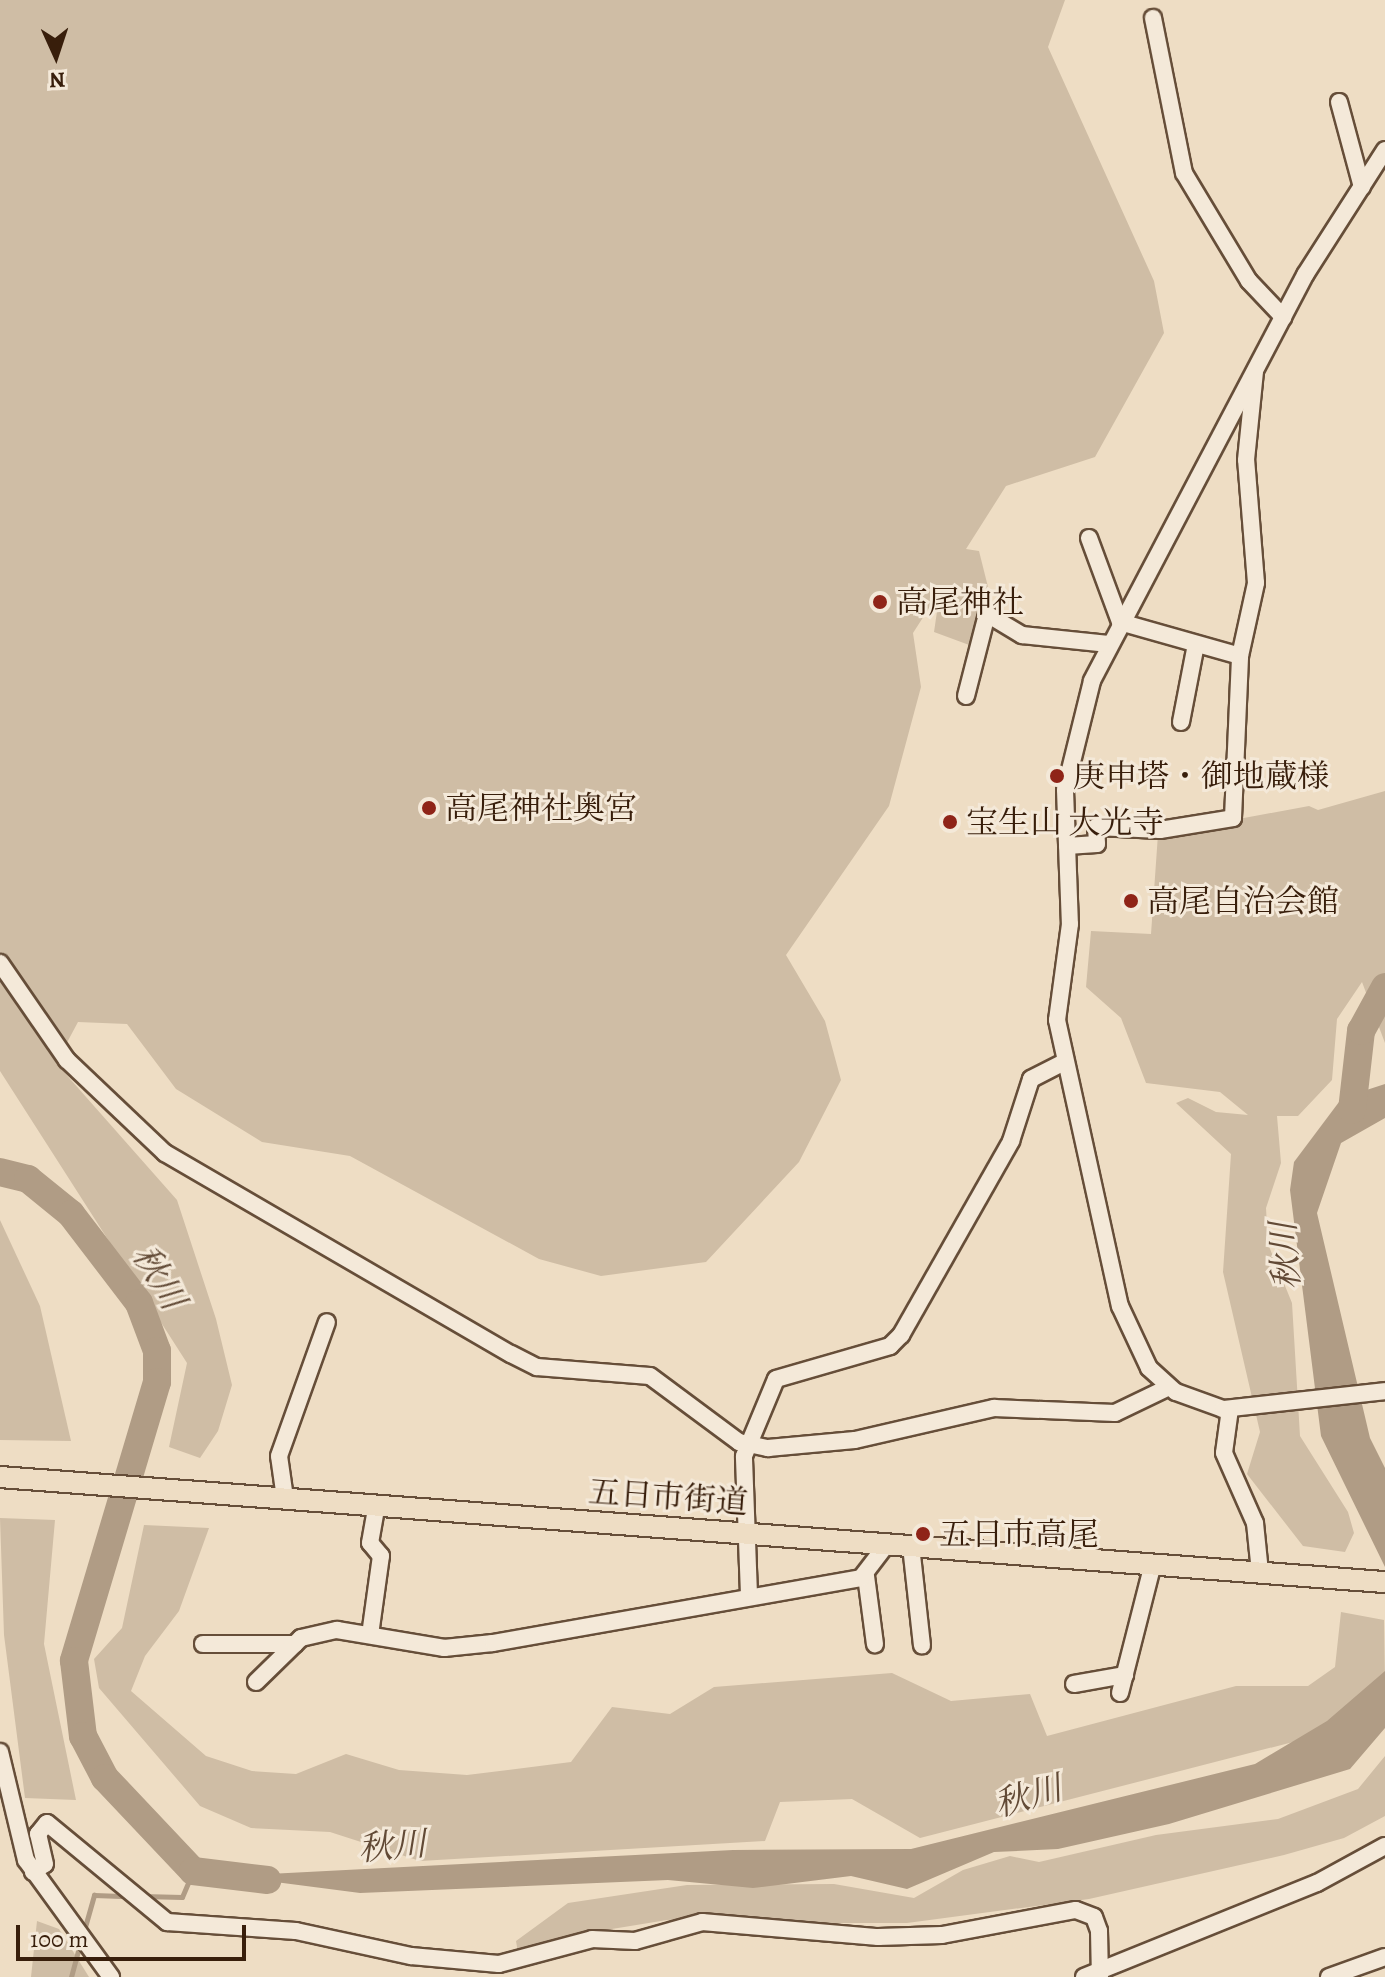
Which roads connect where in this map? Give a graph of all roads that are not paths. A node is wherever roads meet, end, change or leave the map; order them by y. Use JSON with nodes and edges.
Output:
{"nodes":[{"id":1,"x":1153,"y":18,"type":"dead end"},
{"id":2,"x":1339,"y":102,"type":"dead end"},
{"id":3,"x":1385,"y":150,"type":"edge"},
{"id":4,"x":1362,"y":187,"type":"junction"},
{"id":5,"x":1283,"y":317,"type":"junction"},
{"id":6,"x":1255,"y":370,"type":"junction"},
{"id":7,"x":1089,"y":538,"type":"dead end"},
{"id":8,"x":1120,"y":622,"type":"junction"},
{"id":9,"x":1109,"y":644,"type":"junction"},
{"id":10,"x":1196,"y":644,"type":"junction"},
{"id":11,"x":1240,"y":656,"type":"junction"},
{"id":12,"x":966,"y":696,"type":"dead end"},
{"id":13,"x":1181,"y":722,"type":"dead end"},
{"id":14,"x":1067,"y":846,"type":"junction"},
{"id":15,"x":0,"y":963,"type":"edge"},
{"id":16,"x":1063,"y":1063,"type":"junction"},
{"id":17,"x":327,"y":1322,"type":"dead end"},
{"id":18,"x":1169,"y":1387,"type":"junction"},
{"id":19,"x":1385,"y":1391,"type":"edge"},
{"id":20,"x":1230,"y":1409,"type":"junction"},
{"id":21,"x":749,"y":1444,"type":"junction"},
{"id":22,"x":0,"y":1477,"type":"edge"},
{"id":23,"x":285,"y":1498,"type":"junction"},
{"id":24,"x":377,"y":1505,"type":"junction"},
{"id":25,"x":745,"y":1534,"type":"junction"},
{"id":26,"x":887,"y":1544,"type":"junction"},
{"id":27,"x":911,"y":1546,"type":"junction"},
{"id":28,"x":1153,"y":1564,"type":"junction"},
{"id":29,"x":1260,"y":1572,"type":"junction"},
{"id":30,"x":866,"y":1576,"type":"junction"},
{"id":31,"x":1385,"y":1582,"type":"edge"},
{"id":32,"x":749,"y":1595,"type":"junction"},
{"id":33,"x":370,"y":1635,"type":"junction"},
{"id":34,"x":203,"y":1644,"type":"dead end"},
{"id":35,"x":295,"y":1644,"type":"junction"},
{"id":36,"x":875,"y":1644,"type":"dead end"},
{"id":37,"x":922,"y":1645,"type":"dead end"},
{"id":38,"x":1125,"y":1675,"type":"junction"},
{"id":39,"x":256,"y":1682,"type":"dead end"},
{"id":40,"x":1074,"y":1684,"type":"dead end"},
{"id":41,"x":1120,"y":1693,"type":"dead end"},
{"id":42,"x":0,"y":1752,"type":"edge"},
{"id":43,"x":1385,"y":1846,"type":"edge"},
{"id":44,"x":33,"y":1872,"type":"junction"},
{"id":45,"x":1385,"y":1957,"type":"edge"},
{"id":46,"x":510,"y":1969,"type":"edge"},
{"id":47,"x":1094,"y":1975,"type":"edge"},
{"id":48,"x":111,"y":1977,"type":"edge"},
{"id":49,"x":1329,"y":1977,"type":"edge"}],
"edges":[{"from":1,"to":5,"type":"street"},
{"from":2,"to":4,"type":"street"},
{"from":3,"to":4,"type":"street"},
{"from":4,"to":5,"type":"street"},
{"from":5,"to":6,"type":"street"},
{"from":6,"to":8,"type":"street"},
{"from":6,"to":11,"type":"street"},
{"from":7,"to":8,"type":"street"},
{"from":8,"to":9,"type":"street"},
{"from":8,"to":10,"type":"street"},
{"from":9,"to":12,"type":"street"},
{"from":9,"to":14,"type":"street"},
{"from":10,"to":11,"type":"street"},
{"from":10,"to":13,"type":"street"},
{"from":11,"to":14,"type":"street"},
{"from":14,"to":16,"type":"street"},
{"from":15,"to":21,"type":"street"},
{"from":16,"to":18,"type":"street"},
{"from":16,"to":21,"type":"street"},
{"from":17,"to":23,"type":"street"},
{"from":18,"to":20,"type":"street"},
{"from":18,"to":21,"type":"street"},
{"from":19,"to":20,"type":"street"},
{"from":20,"to":29,"type":"street"},
{"from":21,"to":25,"type":"street"},
{"from":22,"to":23,"type":"main road","name":"五日市街道"},
{"from":23,"to":24,"type":"main road","name":"五日市街道"},
{"from":24,"to":25,"type":"main road","name":"五日市街道"},
{"from":24,"to":33,"type":"street"},
{"from":25,"to":26,"type":"main road","name":"五日市街道"},
{"from":25,"to":32,"type":"street"},
{"from":26,"to":27,"type":"main road","name":"五日市街道"},
{"from":26,"to":30,"type":"street"},
{"from":27,"to":28,"type":"main road","name":"五日市街道"},
{"from":27,"to":37,"type":"street"},
{"from":28,"to":29,"type":"main road","name":"五日市街道"},
{"from":28,"to":38,"type":"street"},
{"from":29,"to":31,"type":"main road","name":"五日市街道"},
{"from":30,"to":32,"type":"street"},
{"from":30,"to":36,"type":"street"},
{"from":32,"to":33,"type":"street"},
{"from":33,"to":35,"type":"street"},
{"from":34,"to":35,"type":"street"},
{"from":35,"to":39,"type":"street"},
{"from":38,"to":40,"type":"street"},
{"from":38,"to":41,"type":"street"},
{"from":42,"to":44,"type":"street"},
{"from":43,"to":47,"type":"street"},
{"from":44,"to":46,"type":"street"},
{"from":44,"to":48,"type":"street"},
{"from":45,"to":49,"type":"street"},
{"from":46,"to":47,"type":"street"}]}
